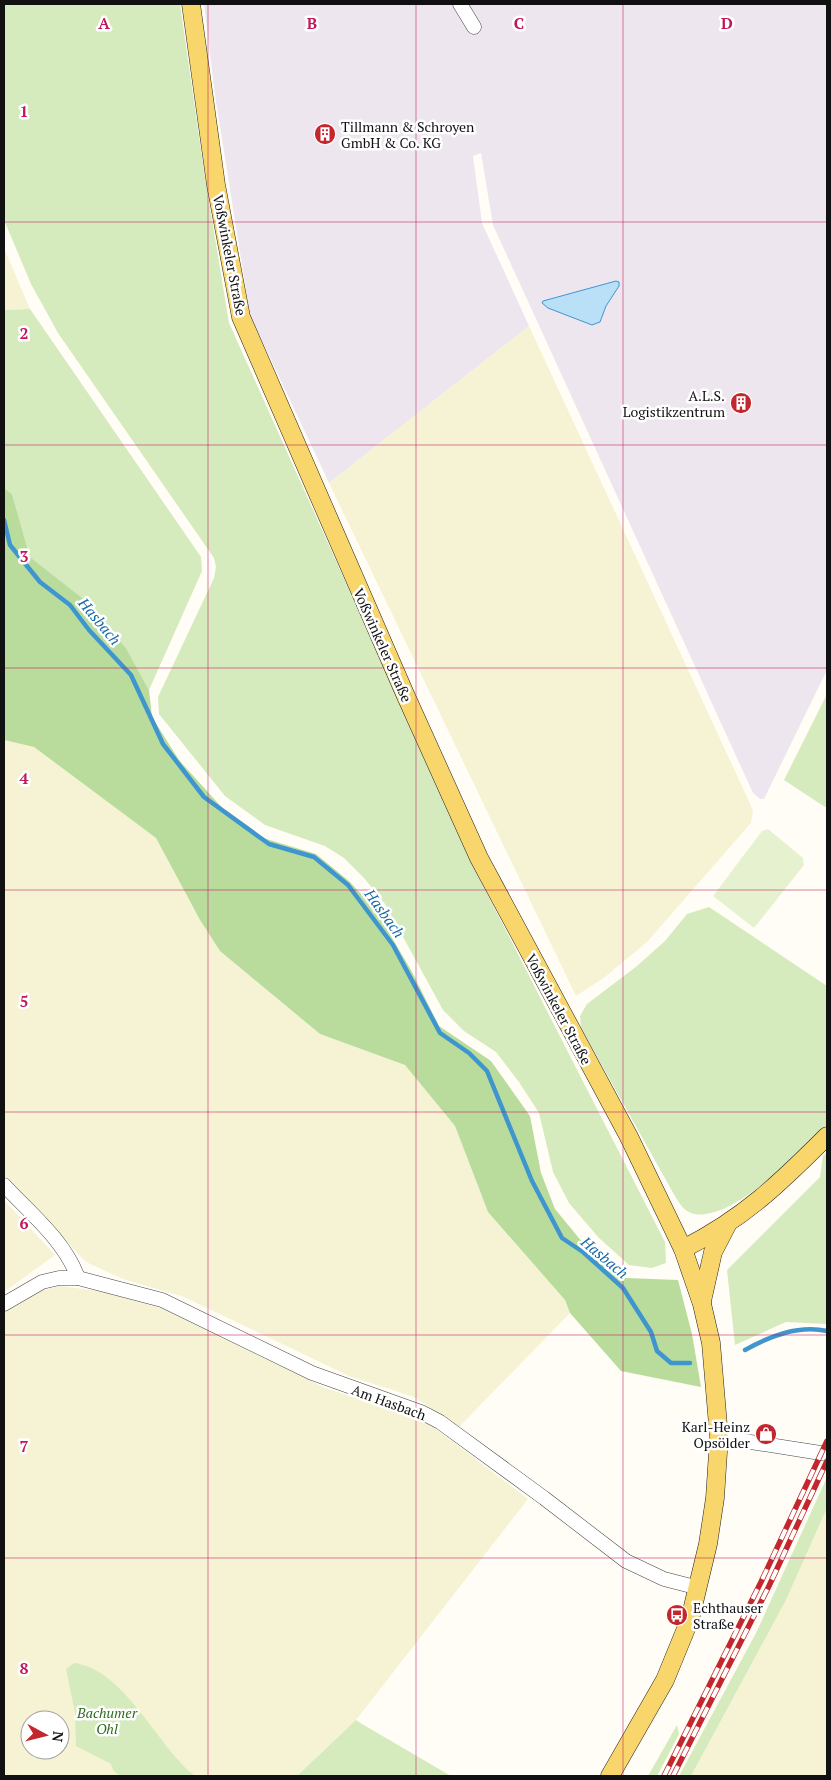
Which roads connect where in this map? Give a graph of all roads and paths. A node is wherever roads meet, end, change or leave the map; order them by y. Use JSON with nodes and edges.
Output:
{"nodes":[{"id":1,"x":191,"y":4,"type":"edge"},
{"id":2,"x":460,"y":4,"type":"edge"},
{"id":3,"x":474,"y":27,"type":"dead end"},
{"id":4,"x":827,"y":1136,"type":"edge"},
{"id":5,"x":4,"y":1186,"type":"edge"},
{"id":6,"x":727,"y":1225,"type":"junction"},
{"id":7,"x":683,"y":1249,"type":"junction"},
{"id":8,"x":78,"y":1278,"type":"junction"},
{"id":9,"x":4,"y":1304,"type":"edge"},
{"id":10,"x":702,"y":1304,"type":"junction"},
{"id":11,"x":719,"y":1437,"type":"junction"},
{"id":12,"x":827,"y":1454,"type":"edge"},
{"id":13,"x":699,"y":1588,"type":"junction"},
{"id":14,"x":610,"y":1776,"type":"edge"}],
"edges":[{"from":1,"to":7,"type":"main road","name":"Voßwinkeler Straße"},
{"from":2,"to":3,"type":"street"},
{"from":4,"to":6,"type":"main road"},
{"from":5,"to":8,"type":"street"},
{"from":6,"to":7,"type":"main road"},
{"from":6,"to":10,"type":"main road"},
{"from":7,"to":10,"type":"main road","name":"Voßwinkeler Straße"},
{"from":8,"to":9,"type":"street","name":"Am Hasbach"},
{"from":8,"to":13,"type":"street","name":"Am Hasbach"},
{"from":10,"to":11,"type":"main road","name":"Voßwinkeler Straße"},
{"from":11,"to":12,"type":"street"},
{"from":11,"to":13,"type":"main road","name":"Voßwinkeler Straße"},
{"from":13,"to":14,"type":"main road","name":"Voßwinkeler Straße"}]}
